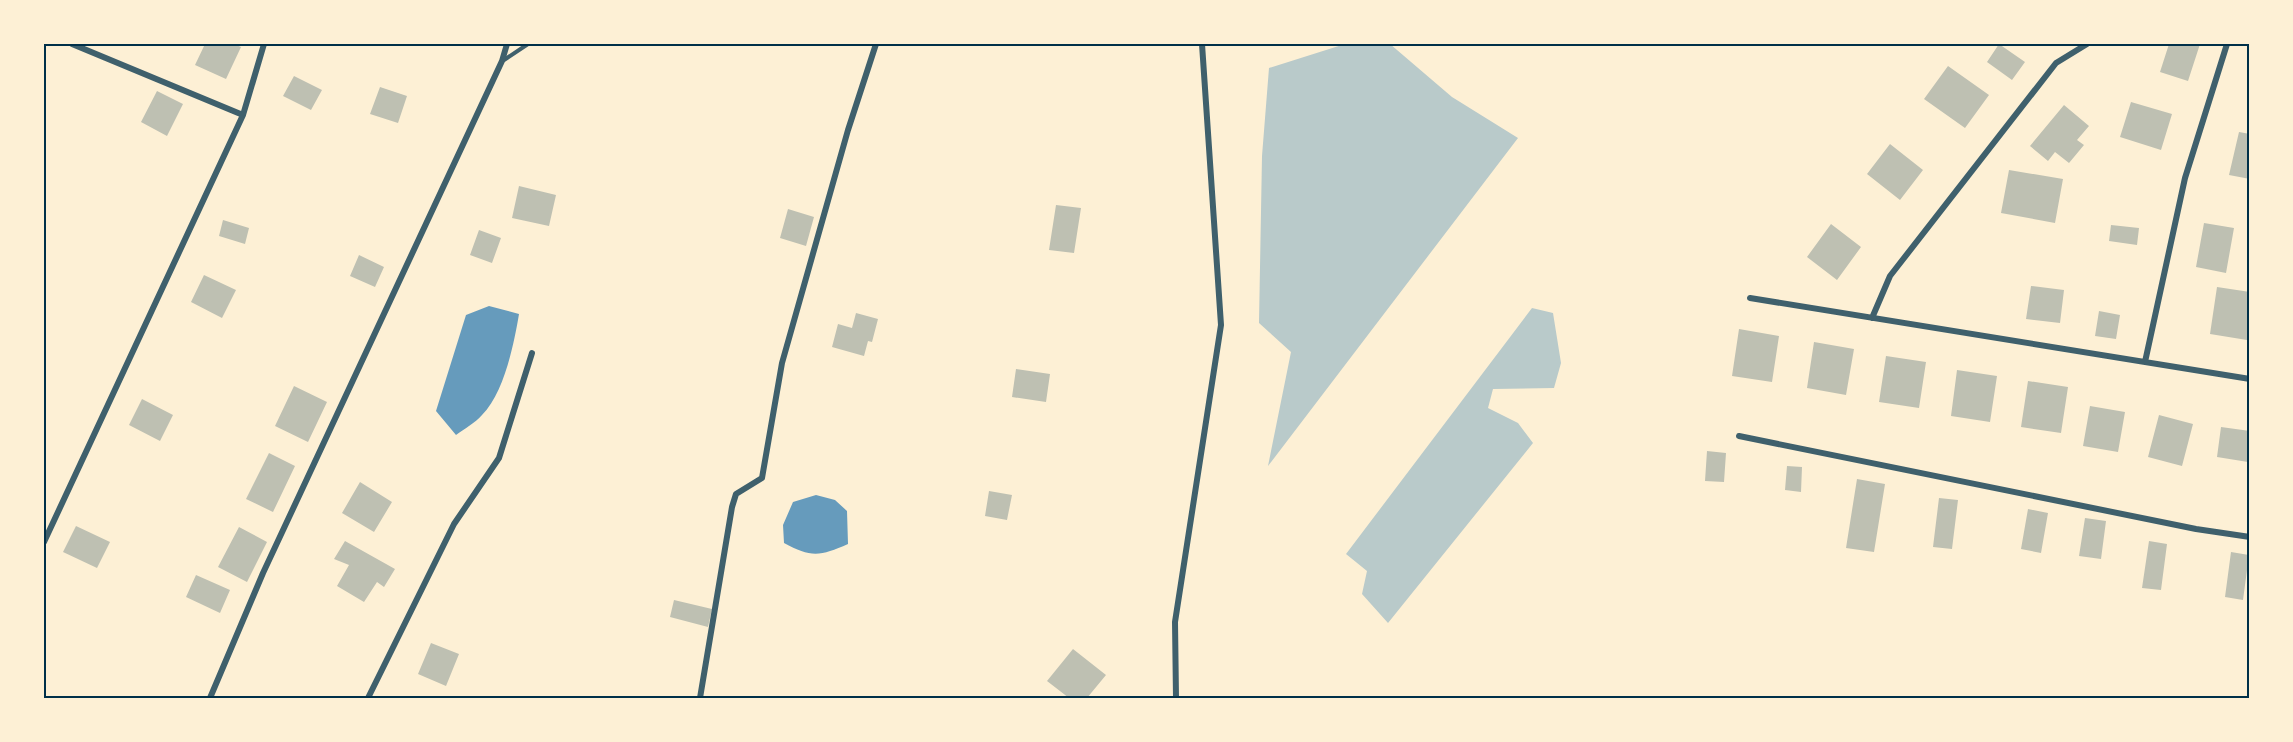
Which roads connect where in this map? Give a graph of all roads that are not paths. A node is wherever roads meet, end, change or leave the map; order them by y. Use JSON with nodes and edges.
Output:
{"nodes":[{"id":1,"x":72,"y":44,"type":"edge"},
{"id":2,"x":264,"y":44,"type":"edge"},
{"id":3,"x":507,"y":44,"type":"edge"},
{"id":4,"x":528,"y":44,"type":"edge"},
{"id":5,"x":876,"y":44,"type":"edge"},
{"id":6,"x":1202,"y":44,"type":"edge"},
{"id":7,"x":2086,"y":44,"type":"edge"},
{"id":8,"x":2227,"y":44,"type":"edge"},
{"id":9,"x":502,"y":61,"type":"junction"},
{"id":10,"x":243,"y":115,"type":"junction"},
{"id":11,"x":1750,"y":298,"type":"dead end"},
{"id":12,"x":1872,"y":318,"type":"junction"},
{"id":13,"x":532,"y":353,"type":"dead end"},
{"id":14,"x":2145,"y":362,"type":"junction"},
{"id":15,"x":2250,"y":379,"type":"edge"},
{"id":16,"x":1739,"y":436,"type":"dead end"},
{"id":17,"x":2250,"y":537,"type":"edge"},
{"id":18,"x":44,"y":542,"type":"edge"},
{"id":19,"x":210,"y":699,"type":"edge"},
{"id":20,"x":368,"y":699,"type":"edge"},
{"id":21,"x":700,"y":699,"type":"edge"},
{"id":22,"x":1176,"y":699,"type":"edge"}],
"edges":[{"from":1,"to":10,"type":"street"},
{"from":2,"to":10,"type":"street"},
{"from":3,"to":9,"type":"street"},
{"from":4,"to":9,"type":"lane"},
{"from":5,"to":21,"type":"street"},
{"from":6,"to":22,"type":"street"},
{"from":7,"to":12,"type":"street"},
{"from":8,"to":14,"type":"street"},
{"from":9,"to":19,"type":"street"},
{"from":10,"to":18,"type":"street"},
{"from":11,"to":12,"type":"street"},
{"from":12,"to":14,"type":"street"},
{"from":13,"to":20,"type":"street"},
{"from":14,"to":15,"type":"street"},
{"from":16,"to":17,"type":"street"}]}
